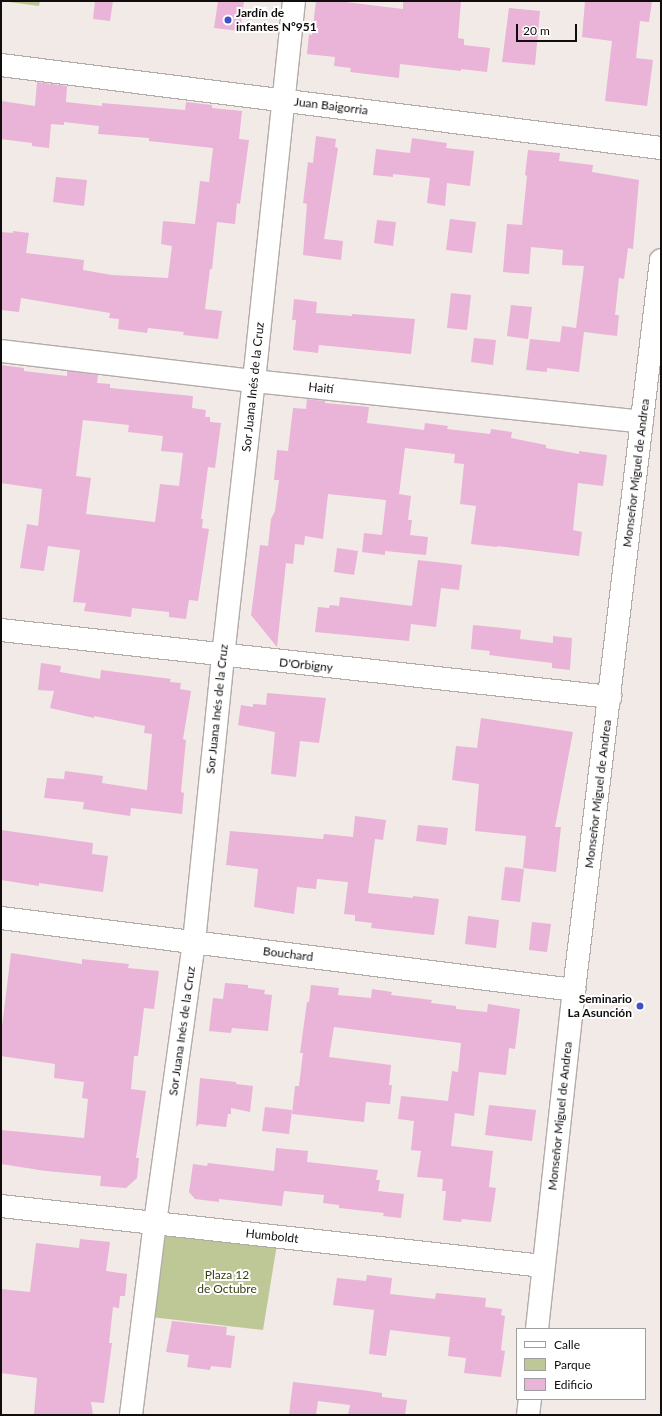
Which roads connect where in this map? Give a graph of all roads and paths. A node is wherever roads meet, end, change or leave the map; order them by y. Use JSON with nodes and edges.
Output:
{"nodes":[{"id":1,"x":294,"y":1,"type":"edge"},
{"id":2,"x":1,"y":65,"type":"edge"},
{"id":3,"x":284,"y":100,"type":"junction"},
{"id":4,"x":661,"y":148,"type":"edge"},
{"id":5,"x":661,"y":260,"type":"edge"},
{"id":6,"x":1,"y":351,"type":"edge"},
{"id":7,"x":254,"y":381,"type":"junction"},
{"id":8,"x":642,"y":422,"type":"junction"},
{"id":9,"x":1,"y":630,"type":"edge"},
{"id":10,"x":222,"y":656,"type":"junction"},
{"id":11,"x":610,"y":697,"type":"junction"},
{"id":12,"x":1,"y":918,"type":"edge"},
{"id":13,"x":194,"y":942,"type":"junction"},
{"id":14,"x":574,"y":990,"type":"junction"},
{"id":15,"x":1,"y":1206,"type":"edge"},
{"id":16,"x":155,"y":1223,"type":"junction"},
{"id":17,"x":543,"y":1266,"type":"junction"},
{"id":18,"x":537,"y":1328,"type":"edge"},
{"id":19,"x":530,"y":1400,"type":"edge"},
{"id":20,"x":131,"y":1415,"type":"edge"},
{"id":21,"x":528,"y":1415,"type":"edge"}],
"edges":[{"from":1,"to":3,"type":"street","name":"Sor Juana Inés de la Cruz"},
{"from":2,"to":3,"type":"street","name":"Juan Baigorria"},
{"from":3,"to":4,"type":"street","name":"Juan Baigorria"},
{"from":3,"to":7,"type":"street","name":"Sor Juana Inés de la Cruz"},
{"from":5,"to":8,"type":"street","name":"Monseñor Miguel de Andrea"},
{"from":6,"to":7,"type":"street","name":"Haití"},
{"from":7,"to":8,"type":"street","name":"Haití"},
{"from":7,"to":10,"type":"street","name":"Sor Juana Inés de la Cruz"},
{"from":8,"to":11,"type":"street","name":"Monseñor Miguel de Andrea"},
{"from":9,"to":10,"type":"street","name":"D'Orbigny"},
{"from":10,"to":11,"type":"street","name":"D'Orbigny"},
{"from":10,"to":13,"type":"street","name":"Sor Juana Inés de la Cruz"},
{"from":11,"to":14,"type":"street","name":"Monseñor Miguel de Andrea"},
{"from":12,"to":13,"type":"street","name":"Bouchard"},
{"from":13,"to":14,"type":"street","name":"Bouchard"},
{"from":13,"to":16,"type":"street","name":"Sor Juana Inés de la Cruz"},
{"from":14,"to":17,"type":"street","name":"Monseñor Miguel de Andrea"},
{"from":15,"to":16,"type":"street","name":"Humboldt"},
{"from":16,"to":17,"type":"street","name":"Humboldt"},
{"from":16,"to":20,"type":"street","name":"Sor Juana Inés de la Cruz"},
{"from":17,"to":18,"type":"street","name":"Monseñor Miguel de Andrea"},
{"from":19,"to":21,"type":"street"}]}
